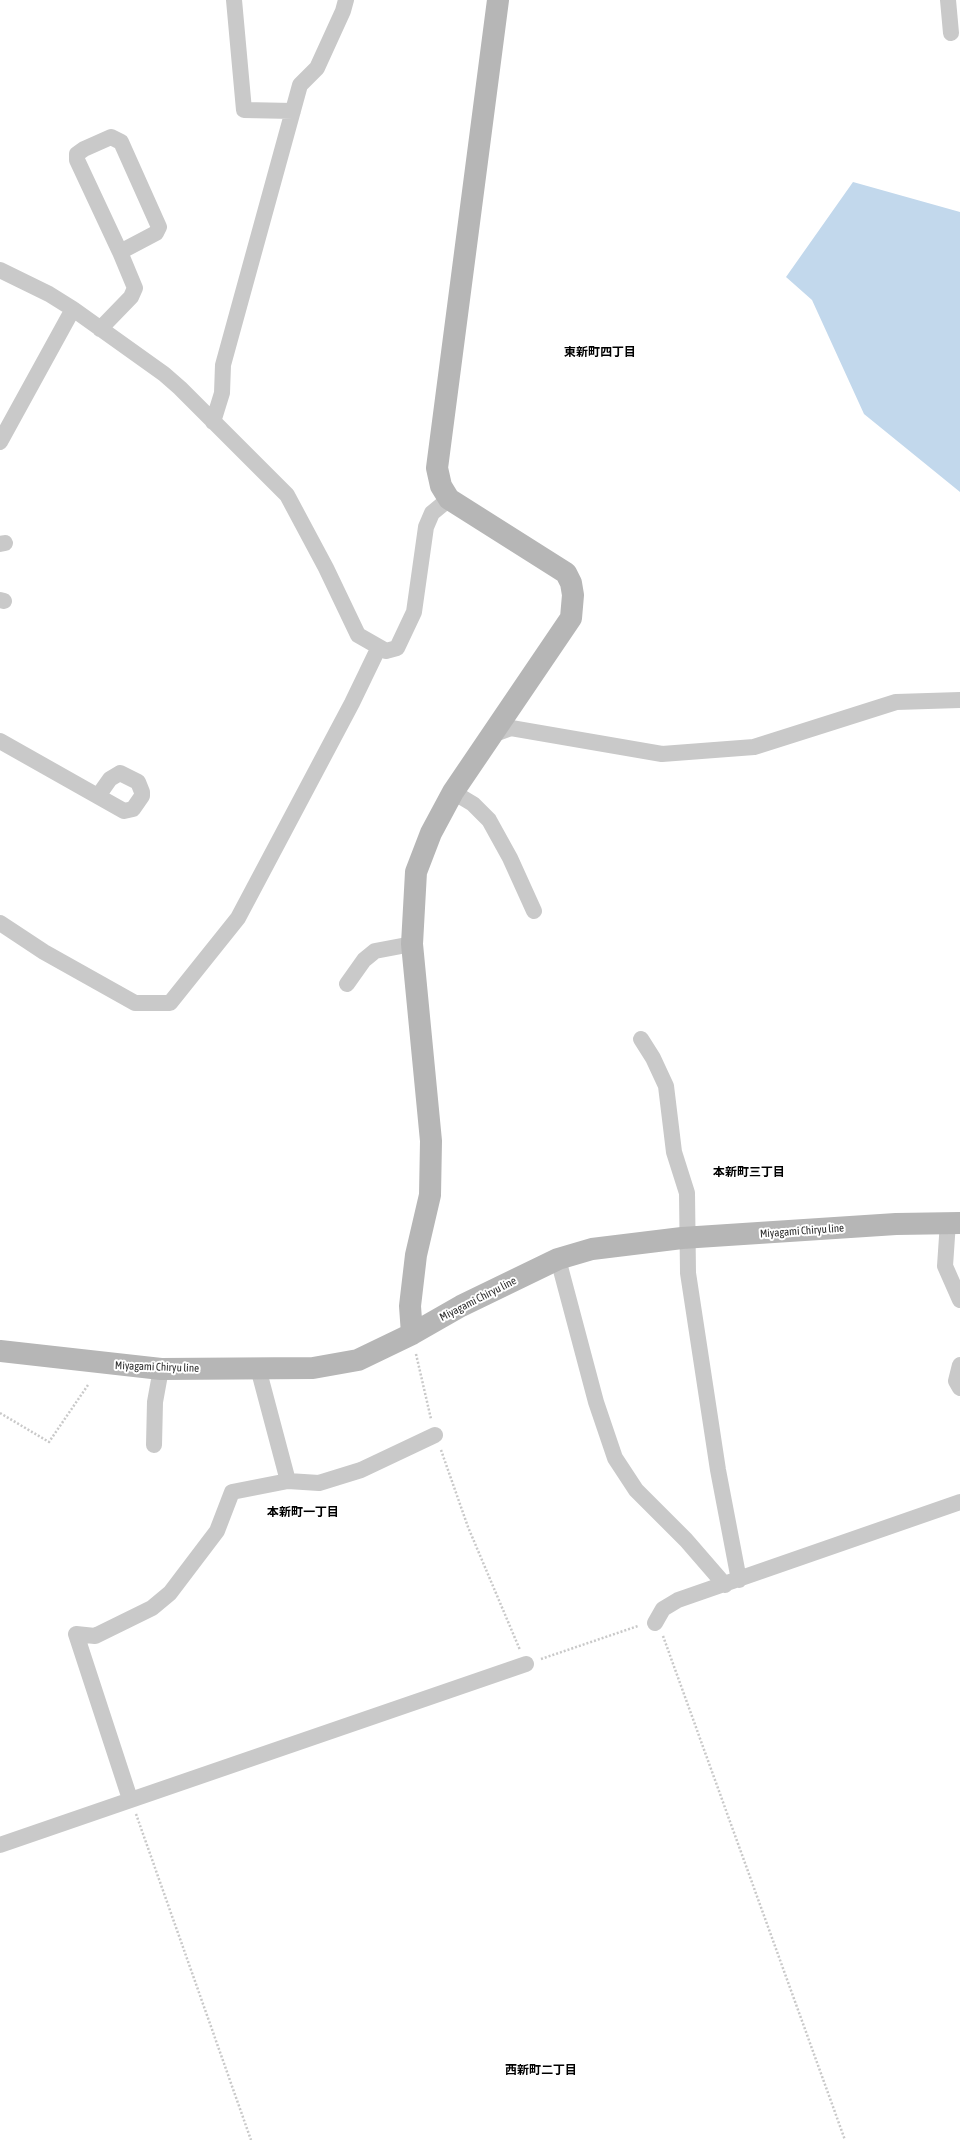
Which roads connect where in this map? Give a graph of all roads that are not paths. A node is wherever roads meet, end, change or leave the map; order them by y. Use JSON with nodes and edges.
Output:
{"nodes":[{"id":1,"x":234,"y":0,"type":"edge"},
{"id":2,"x":346,"y":0,"type":"edge"},
{"id":3,"x":498,"y":0,"type":"edge"},
{"id":4,"x":948,"y":0,"type":"edge"},
{"id":5,"x":951,"y":33,"type":"dead end"},
{"id":6,"x":293,"y":111,"type":"junction"},
{"id":7,"x":120,"y":252,"type":"junction"},
{"id":8,"x":0,"y":270,"type":"edge"},
{"id":9,"x":73,"y":309,"type":"junction"},
{"id":10,"x":100,"y":329,"type":"junction"},
{"id":11,"x":213,"y":422,"type":"junction"},
{"id":12,"x":0,"y":442,"type":"edge"},
{"id":13,"x":449,"y":499,"type":"junction"},
{"id":14,"x":379,"y":647,"type":"junction"},
{"id":15,"x":960,"y":700,"type":"edge"},
{"id":16,"x":492,"y":735,"type":"junction"},
{"id":17,"x":0,"y":741,"type":"edge"},
{"id":18,"x":453,"y":792,"type":"junction"},
{"id":19,"x":98,"y":796,"type":"dead end"},
{"id":20,"x":534,"y":911,"type":"dead end"},
{"id":21,"x":0,"y":923,"type":"edge"},
{"id":22,"x":412,"y":944,"type":"junction"},
{"id":23,"x":347,"y":984,"type":"dead end"},
{"id":24,"x":641,"y":1039,"type":"dead end"},
{"id":25,"x":954,"y":1222,"type":"edge"},
{"id":26,"x":686,"y":1239,"type":"junction"},
{"id":27,"x":558,"y":1259,"type":"junction"},
{"id":28,"x":960,"y":1300,"type":"edge"},
{"id":29,"x":412,"y":1334,"type":"junction"},
{"id":30,"x":0,"y":1351,"type":"edge"},
{"id":31,"x":960,"y":1365,"type":"edge"},
{"id":32,"x":258,"y":1368,"type":"junction"},
{"id":33,"x":161,"y":1369,"type":"junction"},
{"id":34,"x":960,"y":1388,"type":"edge"},
{"id":35,"x":435,"y":1435,"type":"road end"},
{"id":36,"x":154,"y":1445,"type":"dead end"},
{"id":37,"x":288,"y":1481,"type":"junction"},
{"id":38,"x":960,"y":1502,"type":"edge"},
{"id":39,"x":732,"y":1582,"type":"junction"},
{"id":40,"x":655,"y":1623,"type":"road end"},
{"id":41,"x":526,"y":1664,"type":"road end"},
{"id":42,"x":130,"y":1798,"type":"junction"},
{"id":43,"x":0,"y":1845,"type":"edge"}],
"edges":[{"from":1,"to":6,"type":"street"},
{"from":2,"to":6,"type":"street"},
{"from":3,"to":13,"type":"street"},
{"from":4,"to":5,"type":"street"},
{"from":6,"to":11,"type":"street"},
{"from":7,"to":7,"type":"street"},
{"from":7,"to":10,"type":"street"},
{"from":8,"to":9,"type":"street"},
{"from":9,"to":10,"type":"street"},
{"from":9,"to":12,"type":"street"},
{"from":10,"to":11,"type":"street"},
{"from":11,"to":14,"type":"street"},
{"from":13,"to":14,"type":"street"},
{"from":13,"to":16,"type":"street"},
{"from":14,"to":21,"type":"street"},
{"from":15,"to":16,"type":"street"},
{"from":16,"to":18,"type":"street"},
{"from":17,"to":19,"type":"street"},
{"from":18,"to":20,"type":"street"},
{"from":18,"to":22,"type":"street"},
{"from":22,"to":23,"type":"street"},
{"from":22,"to":29,"type":"street"},
{"from":24,"to":26,"type":"street"},
{"from":25,"to":26,"type":"street","name":"Miyagami Chiryu line"},
{"from":25,"to":28,"type":"street"},
{"from":26,"to":27,"type":"street","name":"Miyagami Chiryu line"},
{"from":26,"to":39,"type":"street"},
{"from":27,"to":29,"type":"street","name":"Miyagami Chiryu line"},
{"from":27,"to":39,"type":"street"},
{"from":29,"to":32,"type":"street","name":"Miyagami Chiryu line"},
{"from":30,"to":33,"type":"street","name":"Miyagami Chiryu line"},
{"from":31,"to":34,"type":"street"},
{"from":32,"to":33,"type":"street","name":"Miyagami Chiryu line"},
{"from":32,"to":37,"type":"street"},
{"from":33,"to":36,"type":"street"},
{"from":35,"to":37,"type":"street"},
{"from":37,"to":42,"type":"street"},
{"from":38,"to":39,"type":"street"},
{"from":39,"to":40,"type":"street"},
{"from":41,"to":42,"type":"street"},
{"from":42,"to":43,"type":"street"}]}
